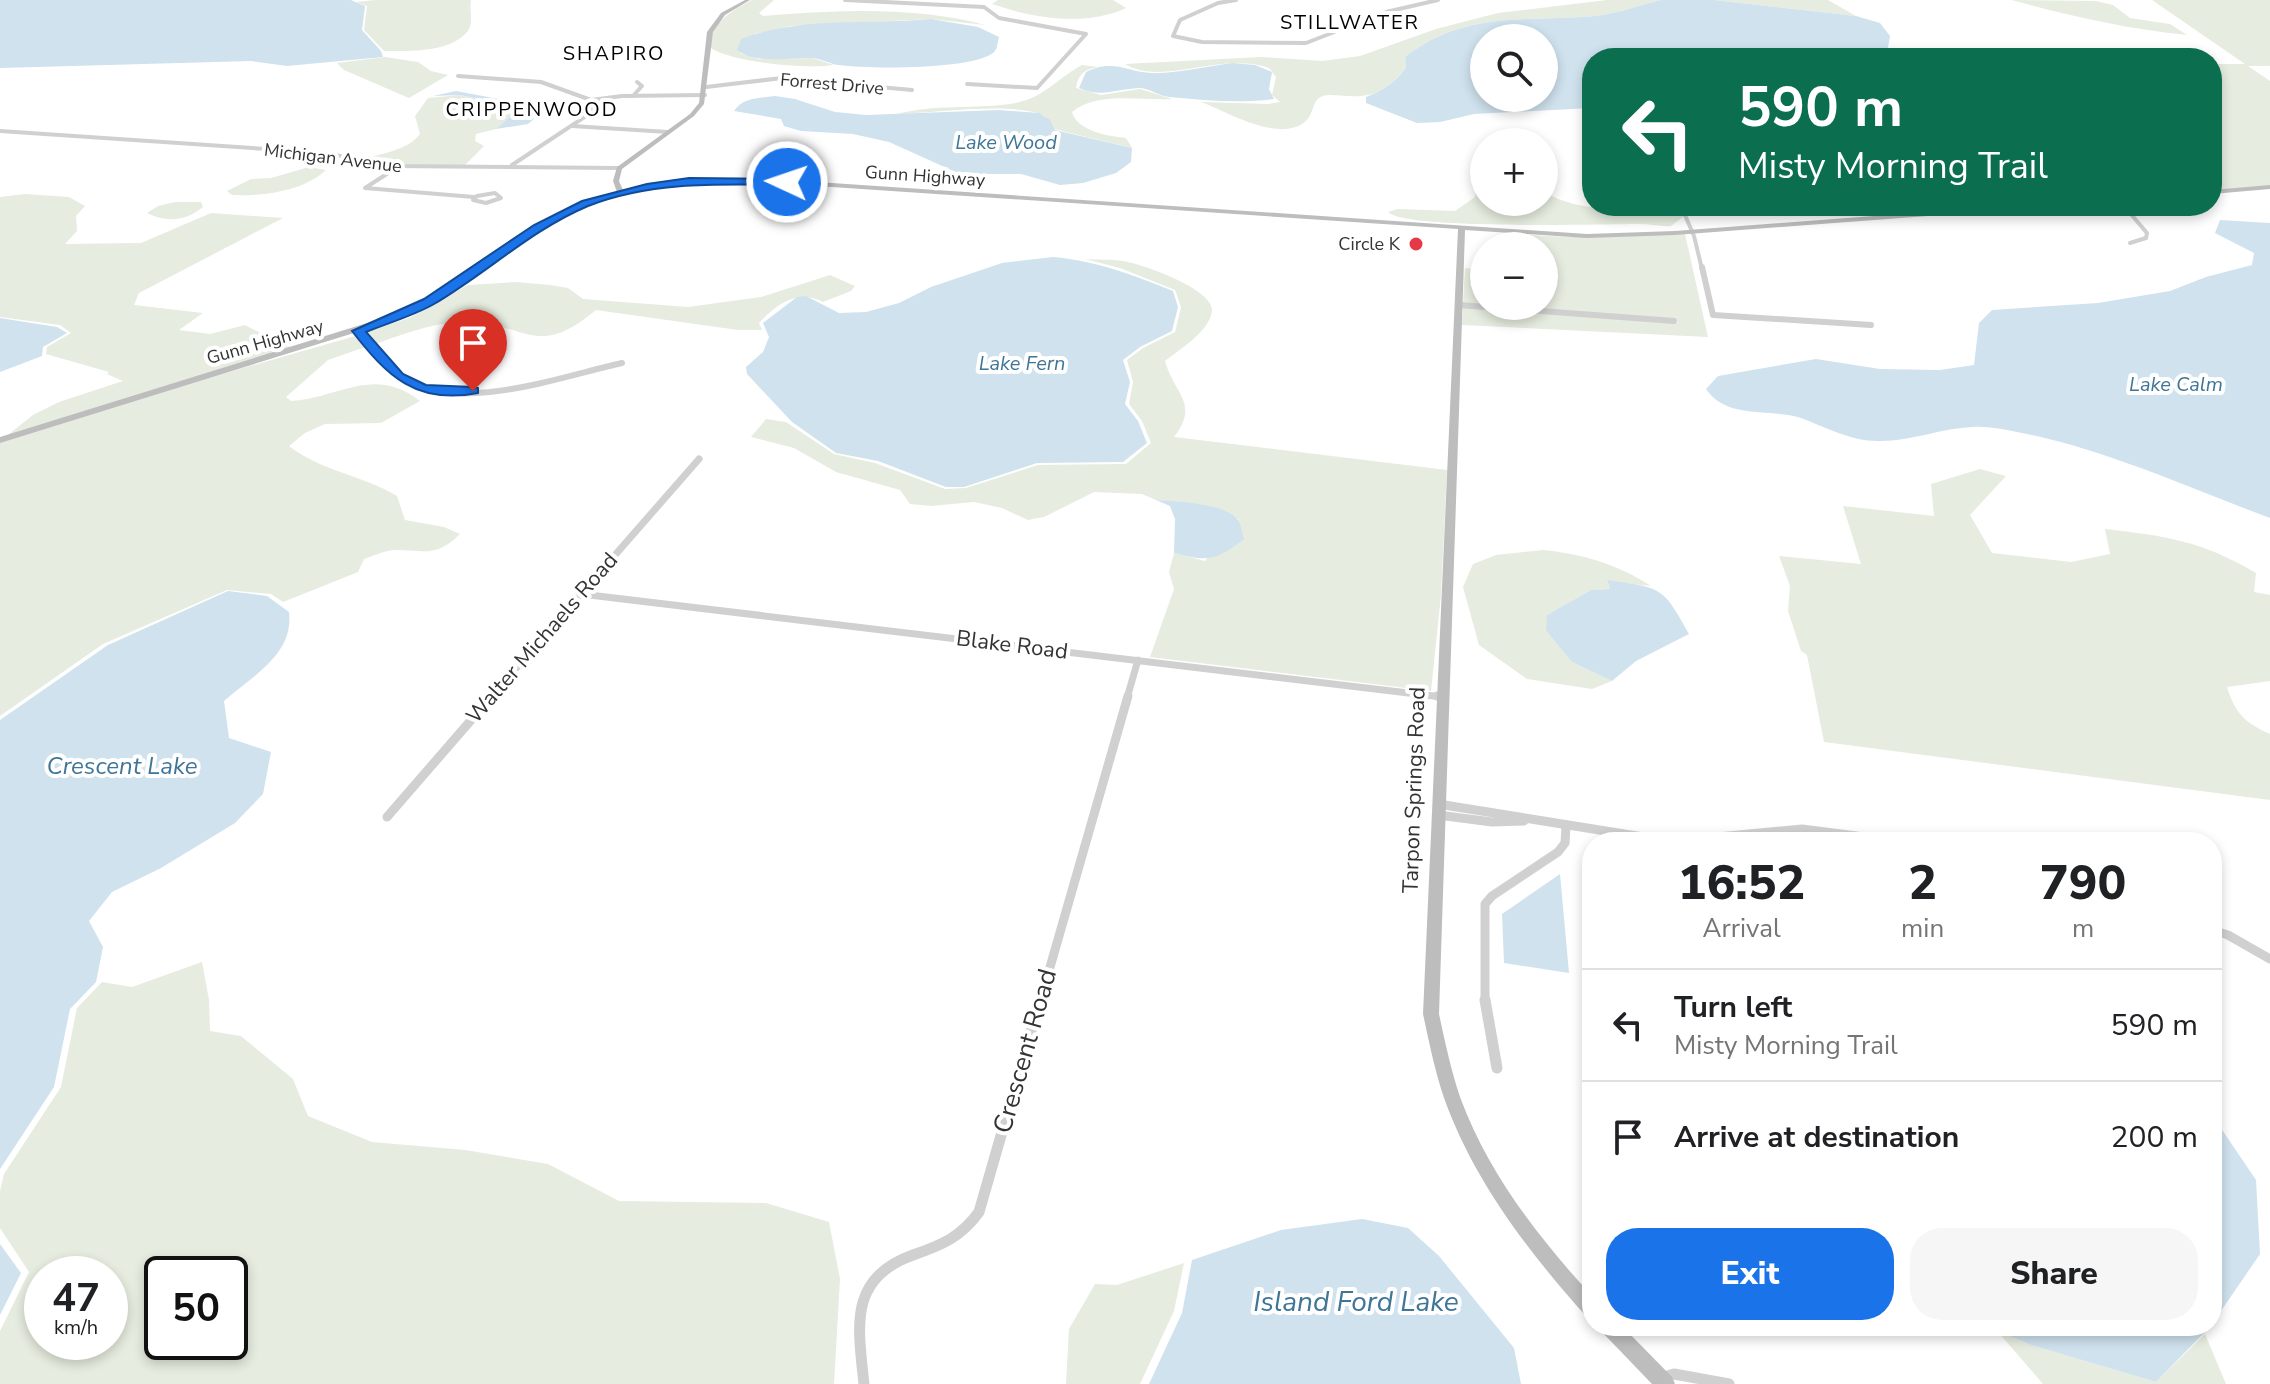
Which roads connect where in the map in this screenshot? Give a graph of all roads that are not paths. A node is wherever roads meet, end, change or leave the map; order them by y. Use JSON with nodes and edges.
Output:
{"nodes":[{"id":1,"x":748,"y":0,"type":"edge"},
{"id":2,"x":845,"y":0,"type":"edge"},
{"id":3,"x":1236,"y":0,"type":"edge"},
{"id":4,"x":1438,"y":0,"type":"edge"},
{"id":5,"x":458,"y":76,"type":"dead end"},
{"id":6,"x":637,"y":82,"type":"dead end"},
{"id":7,"x":967,"y":84,"type":"dead end"},
{"id":8,"x":706,"y":87,"type":"junction"},
{"id":9,"x":912,"y":90,"type":"dead end"},
{"id":10,"x":705,"y":95,"type":"junction"},
{"id":11,"x":633,"y":96,"type":"junction"},
{"id":12,"x":591,"y":100,"type":"junction"},
{"id":13,"x":571,"y":126,"type":"junction"},
{"id":14,"x":0,"y":131,"type":"edge"},
{"id":15,"x":668,"y":132,"type":"junction"},
{"id":16,"x":390,"y":166,"type":"junction"},
{"id":17,"x":512,"y":166,"type":"junction"},
{"id":18,"x":399,"y":167,"type":"junction"},
{"id":19,"x":619,"y":168,"type":"junction"},
{"id":20,"x":376,"y":179,"type":"junction"},
{"id":21,"x":616,"y":181,"type":"junction"},
{"id":22,"x":647,"y":187,"type":"junction"},
{"id":23,"x":2270,"y":187,"type":"edge"},
{"id":24,"x":2222,"y":191,"type":"edge"},
{"id":25,"x":621,"y":193,"type":"junction"},
{"id":26,"x":474,"y":197,"type":"junction"},
{"id":27,"x":1685,"y":216,"type":"edge"},
{"id":28,"x":1902,"y":216,"type":"edge"},
{"id":29,"x":2133,"y":216,"type":"edge"},
{"id":30,"x":1462,"y":228,"type":"junction"},
{"id":31,"x":1692,"y":232,"type":"junction"},
{"id":32,"x":2130,"y":243,"type":"dead end"},
{"id":33,"x":1459,"y":305,"type":"junction"},
{"id":34,"x":1674,"y":321,"type":"dead end"},
{"id":35,"x":1871,"y":325,"type":"dead end"},
{"id":36,"x":358,"y":331,"type":"junction"},
{"id":37,"x":622,"y":363,"type":"dead end"},
{"id":38,"x":0,"y":440,"type":"edge"},
{"id":39,"x":699,"y":459,"type":"dead end"},
{"id":40,"x":581,"y":594,"type":"junction"},
{"id":41,"x":1138,"y":660,"type":"junction"},
{"id":42,"x":1442,"y":697,"type":"junction"},
{"id":43,"x":1438,"y":810,"type":"junction"},
{"id":44,"x":1492,"y":811,"type":"junction"},
{"id":45,"x":387,"y":817,"type":"dead end"},
{"id":46,"x":1528,"y":821,"type":"junction"},
{"id":47,"x":1492,"y":822,"type":"junction"},
{"id":48,"x":1566,"y":826,"type":"junction"},
{"id":49,"x":1614,"y":832,"type":"edge"},
{"id":50,"x":1767,"y":832,"type":"edge"},
{"id":51,"x":1818,"y":832,"type":"edge"},
{"id":52,"x":2222,"y":933,"type":"edge"},
{"id":53,"x":2270,"y":959,"type":"edge"},
{"id":54,"x":1497,"y":1068,"type":"dead end"},
{"id":55,"x":1582,"y":1298,"type":"edge"},
{"id":56,"x":1619,"y":1336,"type":"edge"},
{"id":57,"x":1663,"y":1381,"type":"edge"},
{"id":58,"x":864,"y":1384,"type":"edge"},
{"id":59,"x":1729,"y":1384,"type":"edge"}],
"edges":[{"from":1,"to":8,"type":"main road"},
{"from":2,"to":7,"type":"street"},
{"from":3,"to":4,"type":"street"},
{"from":5,"to":12,"type":"street"},
{"from":6,"to":11,"type":"street"},
{"from":8,"to":9,"type":"street","name":"Forrest Drive"},
{"from":8,"to":10,"type":"main road"},
{"from":10,"to":11,"type":"street"},
{"from":10,"to":15,"type":"main road"},
{"from":11,"to":12,"type":"street"},
{"from":12,"to":13,"type":"street"},
{"from":13,"to":15,"type":"street"},
{"from":13,"to":17,"type":"street"},
{"from":14,"to":16,"type":"street","name":"Michigan Avenue"},
{"from":15,"to":19,"type":"main road"},
{"from":16,"to":18,"type":"street","name":"Michigan Avenue"},
{"from":16,"to":20,"type":"street"},
{"from":17,"to":18,"type":"street","name":"Michigan Avenue"},
{"from":17,"to":19,"type":"street","name":"Michigan Avenue"},
{"from":18,"to":20,"type":"street"},
{"from":19,"to":21,"type":"main road"},
{"from":20,"to":26,"type":"street"},
{"from":21,"to":22,"type":"main road"},
{"from":21,"to":25,"type":"main road"},
{"from":22,"to":25,"type":"main road","name":"Gunn Highway"},
{"from":22,"to":30,"type":"main road","name":"Gunn Highway"},
{"from":23,"to":24,"type":"main road"},
{"from":25,"to":36,"type":"main road","name":"Gunn Highway"},
{"from":26,"to":26,"type":"street"},
{"from":27,"to":31,"type":"street"},
{"from":28,"to":31,"type":"main road","name":"Gunn Highway"},
{"from":29,"to":32,"type":"street"},
{"from":30,"to":31,"type":"main road","name":"Gunn Highway"},
{"from":30,"to":33,"type":"main road","name":"Tarpon Springs Road"},
{"from":31,"to":35,"type":"street"},
{"from":33,"to":34,"type":"street"},
{"from":33,"to":42,"type":"main road","name":"Tarpon Springs Road"},
{"from":36,"to":37,"type":"street"},
{"from":36,"to":38,"type":"main road","name":"Gunn Highway"},
{"from":39,"to":40,"type":"street","name":"Walter Michaels Road"},
{"from":40,"to":41,"type":"street","name":"Blake Road"},
{"from":40,"to":45,"type":"street","name":"Walter Michaels Road"},
{"from":41,"to":42,"type":"street","name":"Blake Road"},
{"from":41,"to":58,"type":"street","name":"Crescent Road"},
{"from":42,"to":43,"type":"main road","name":"Tarpon Springs Road"},
{"from":43,"to":44,"type":"street"},
{"from":43,"to":47,"type":"street"},
{"from":43,"to":55,"type":"main road","name":"Tarpon Springs Road"},
{"from":44,"to":46,"type":"street"},
{"from":44,"to":47,"type":"street"},
{"from":46,"to":47,"type":"street"},
{"from":46,"to":48,"type":"street"},
{"from":48,"to":49,"type":"street"},
{"from":48,"to":54,"type":"street"},
{"from":50,"to":51,"type":"street"},
{"from":52,"to":53,"type":"street"},
{"from":56,"to":57,"type":"main road"},
{"from":57,"to":59,"type":"street"}]}
